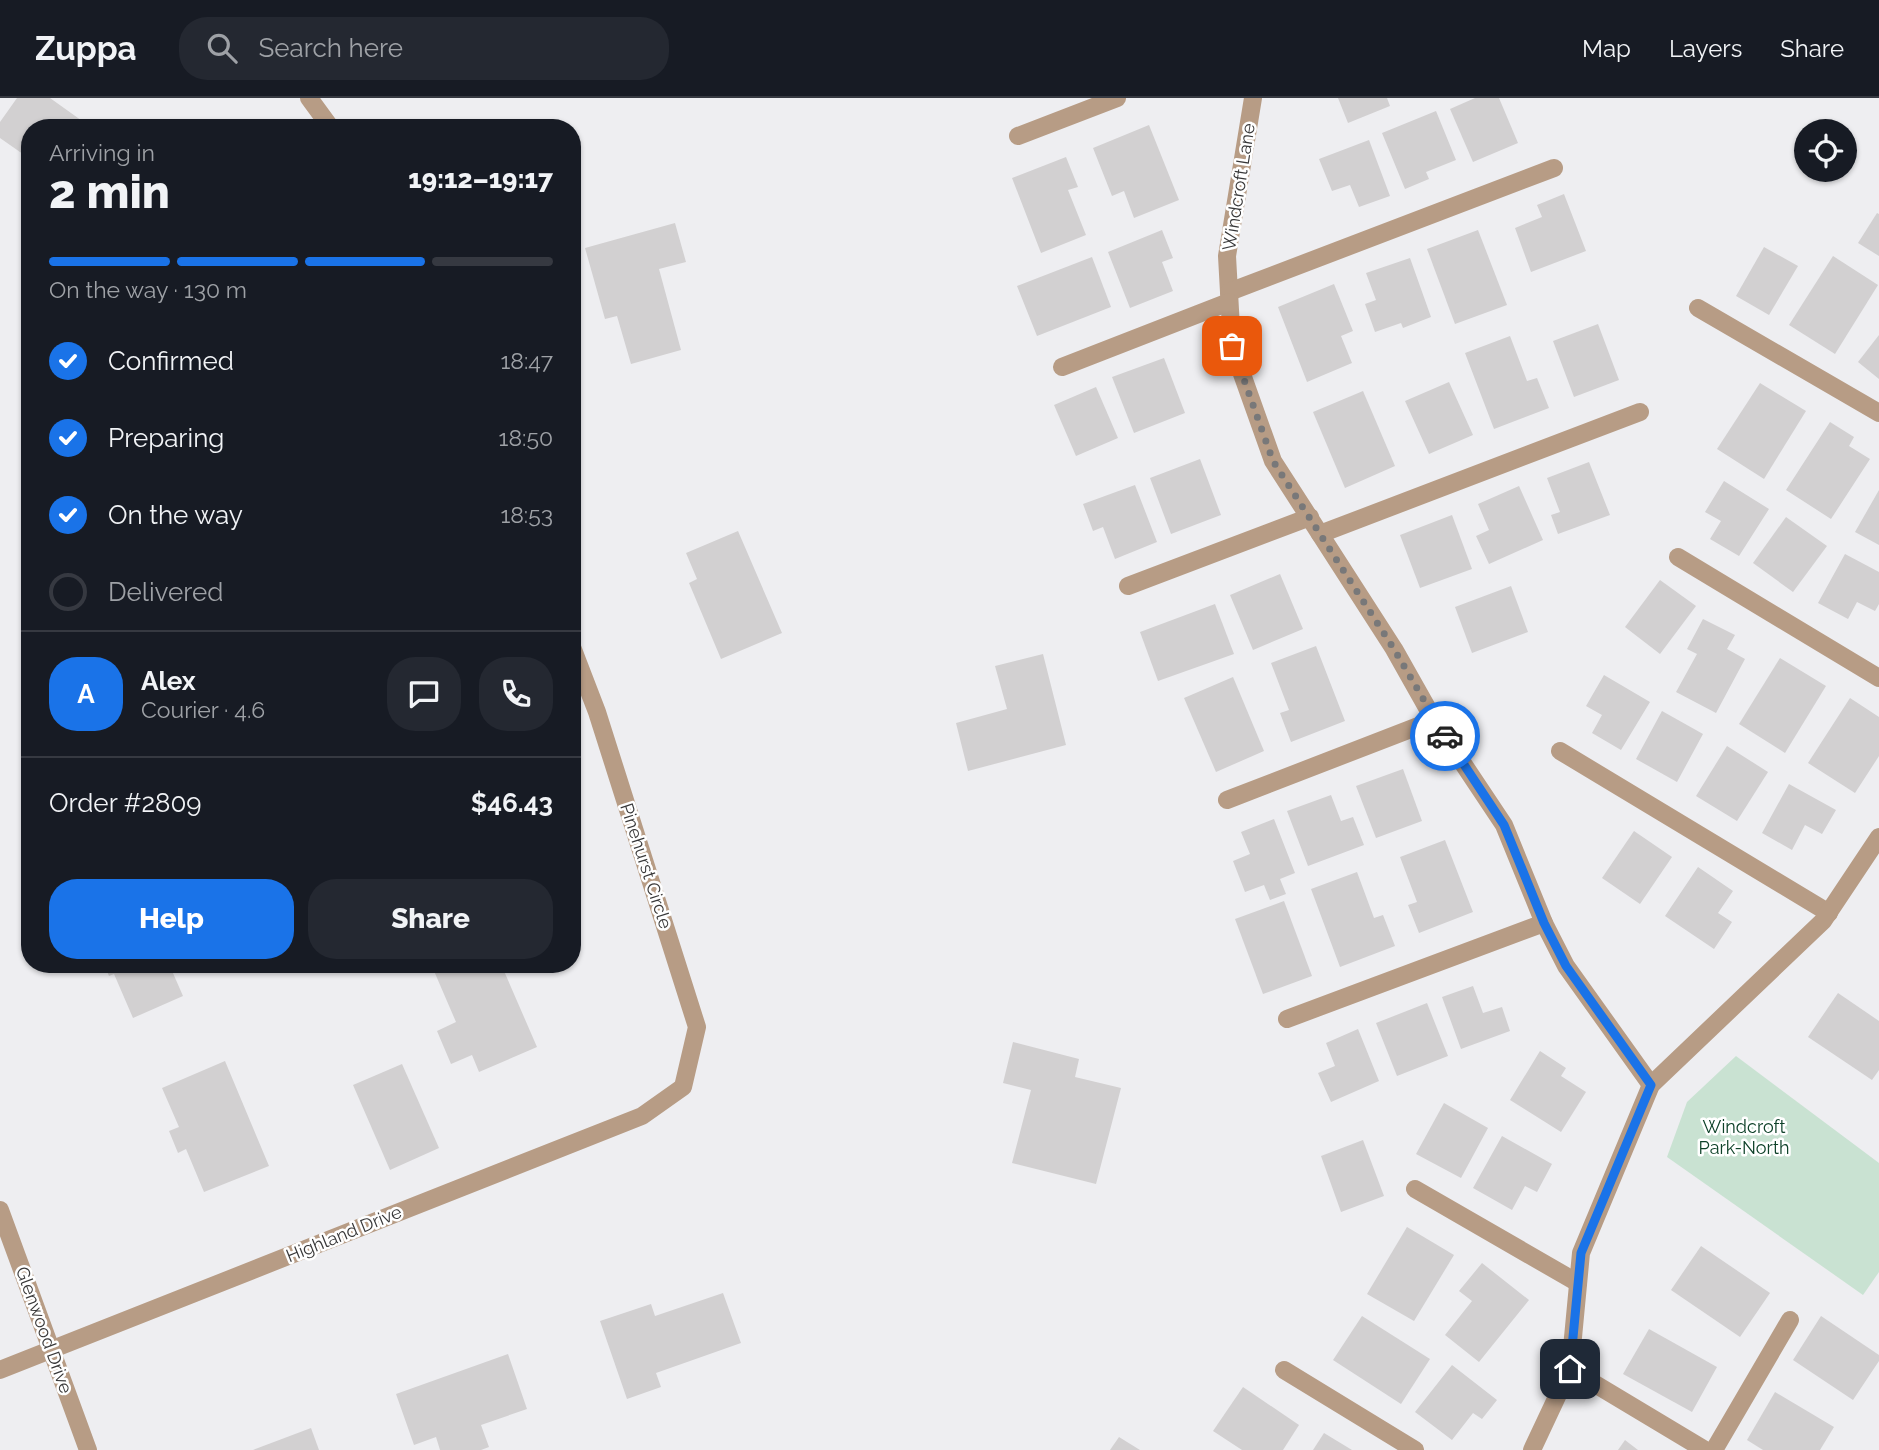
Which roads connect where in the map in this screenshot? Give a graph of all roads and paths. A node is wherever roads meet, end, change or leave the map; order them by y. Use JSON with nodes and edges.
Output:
{"nodes":[{"id":1,"x":309,"y":98,"type":"edge"},
{"id":2,"x":1117,"y":98,"type":"edge"},
{"id":3,"x":1253,"y":98,"type":"edge"},
{"id":4,"x":324,"y":119,"type":"edge"},
{"id":5,"x":1018,"y":136,"type":"dead end"},
{"id":6,"x":1555,"y":168,"type":"dead end"},
{"id":7,"x":1229,"y":297,"type":"junction"},
{"id":8,"x":1698,"y":309,"type":"dead end"},
{"id":9,"x":1062,"y":367,"type":"dead end"},
{"id":10,"x":1640,"y":412,"type":"dead end"},
{"id":11,"x":1879,"y":413,"type":"edge"},
{"id":12,"x":1310,"y":517,"type":"junction"},
{"id":13,"x":1320,"y":534,"type":"junction"},
{"id":14,"x":1678,"y":557,"type":"dead end"},
{"id":15,"x":1128,"y":586,"type":"dead end"},
{"id":16,"x":581,"y":670,"type":"edge"},
{"id":17,"x":1879,"y":678,"type":"edge"},
{"id":18,"x":1434,"y":720,"type":"junction"},
{"id":19,"x":1560,"y":751,"type":"dead end"},
{"id":20,"x":1227,"y":800,"type":"dead end"},
{"id":21,"x":1879,"y":837,"type":"edge"},
{"id":22,"x":1873,"y":858,"type":"edge"},
{"id":23,"x":1829,"y":913,"type":"junction"},
{"id":24,"x":1544,"y":923,"type":"junction"},
{"id":25,"x":1287,"y":1019,"type":"dead end"},
{"id":26,"x":1651,"y":1085,"type":"junction"},
{"id":27,"x":683,"y":1087,"type":"joint"},
{"id":28,"x":1415,"y":1189,"type":"dead end"},
{"id":29,"x":0,"y":1210,"type":"edge"},
{"id":30,"x":1578,"y":1283,"type":"junction"},
{"id":31,"x":1790,"y":1320,"type":"dead end"},
{"id":32,"x":51,"y":1349,"type":"junction"},
{"id":33,"x":1570,"y":1369,"type":"junction"},
{"id":34,"x":0,"y":1370,"type":"edge"},
{"id":35,"x":1284,"y":1370,"type":"dead end"},
{"id":36,"x":88,"y":1450,"type":"edge"},
{"id":37,"x":1415,"y":1450,"type":"edge"},
{"id":38,"x":1532,"y":1450,"type":"edge"},
{"id":39,"x":1705,"y":1450,"type":"edge"},
{"id":40,"x":1714,"y":1450,"type":"edge"}],
"edges":[{"from":1,"to":4,"type":"street"},
{"from":2,"to":5,"type":"street"},
{"from":3,"to":7,"type":"street","name":"Windcroft Lane"},
{"from":6,"to":7,"type":"street"},
{"from":7,"to":9,"type":"street"},
{"from":7,"to":12,"type":"street","name":"Windcroft Lane"},
{"from":8,"to":11,"type":"street"},
{"from":10,"to":13,"type":"street"},
{"from":12,"to":13,"type":"street","name":"Windcroft Lane"},
{"from":12,"to":15,"type":"street"},
{"from":13,"to":18,"type":"street","name":"Windcroft Lane"},
{"from":14,"to":17,"type":"street"},
{"from":16,"to":27,"type":"street","name":"Pinehurst Circle"},
{"from":18,"to":20,"type":"street"},
{"from":18,"to":24,"type":"street","name":"Windcroft Lane"},
{"from":19,"to":23,"type":"street"},
{"from":21,"to":22,"type":"street"},
{"from":22,"to":23,"type":"street"},
{"from":23,"to":26,"type":"street"},
{"from":24,"to":25,"type":"street"},
{"from":24,"to":26,"type":"street","name":"Windcroft Lane"},
{"from":26,"to":30,"type":"street"},
{"from":27,"to":32,"type":"street","name":"Highland Drive"},
{"from":28,"to":30,"type":"street"},
{"from":29,"to":32,"type":"street","name":"Glenwood Drive"},
{"from":30,"to":33,"type":"street"},
{"from":31,"to":40,"type":"street"},
{"from":32,"to":34,"type":"street","name":"Highland Drive"},
{"from":32,"to":36,"type":"street","name":"Glenwood Drive"},
{"from":33,"to":38,"type":"street"},
{"from":33,"to":39,"type":"street"},
{"from":35,"to":37,"type":"street"}]}
